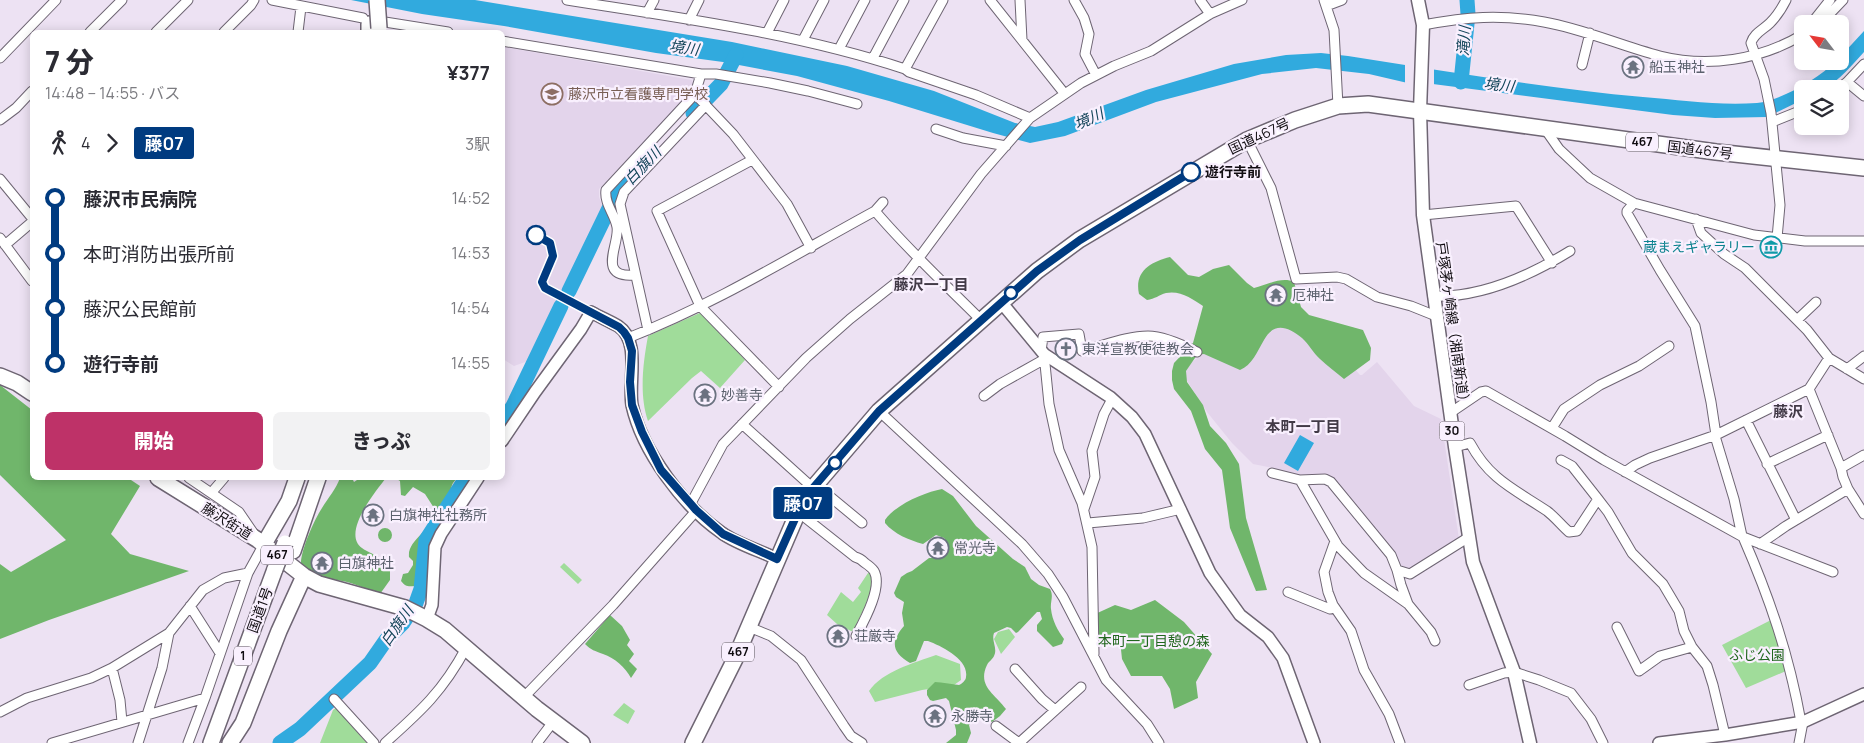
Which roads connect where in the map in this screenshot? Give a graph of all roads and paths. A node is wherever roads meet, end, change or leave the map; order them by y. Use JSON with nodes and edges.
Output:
{"nodes":[{"id":1,"x":56,"y":0,"type":"edge"},
{"id":2,"x":122,"y":0,"type":"edge"},
{"id":3,"x":188,"y":0,"type":"edge"},
{"id":4,"x":254,"y":0,"type":"edge"},
{"id":5,"x":272,"y":0,"type":"edge"},
{"id":6,"x":367,"y":0,"type":"edge"},
{"id":7,"x":377,"y":0,"type":"edge"},
{"id":8,"x":567,"y":0,"type":"edge"},
{"id":9,"x":654,"y":0,"type":"edge"},
{"id":10,"x":699,"y":0,"type":"edge"},
{"id":11,"x":784,"y":0,"type":"edge"},
{"id":12,"x":824,"y":0,"type":"edge"},
{"id":13,"x":865,"y":0,"type":"edge"},
{"id":14,"x":904,"y":0,"type":"edge"},
{"id":15,"x":942,"y":0,"type":"edge"},
{"id":16,"x":990,"y":0,"type":"edge"},
{"id":17,"x":1020,"y":0,"type":"edge"},
{"id":18,"x":1074,"y":0,"type":"edge"},
{"id":19,"x":1200,"y":0,"type":"edge"},
{"id":20,"x":1242,"y":0,"type":"edge"},
{"id":21,"x":1342,"y":0,"type":"edge"},
{"id":22,"x":1418,"y":0,"type":"edge"},
{"id":23,"x":1786,"y":0,"type":"edge"},
{"id":24,"x":1830,"y":0,"type":"edge"},
{"id":25,"x":1843,"y":0,"type":"edge"},
{"id":26,"x":608,"y":3,"type":"edge"},
{"id":27,"x":1325,"y":3,"type":"edge"},
{"id":28,"x":301,"y":7,"type":"junction"},
{"id":29,"x":647,"y":13,"type":"junction"},
{"id":30,"x":1210,"y":14,"type":"junction"},
{"id":31,"x":1818,"y":15,"type":"edge"},
{"id":32,"x":1829,"y":15,"type":"edge"},
{"id":33,"x":689,"y":20,"type":"junction"},
{"id":34,"x":1424,"y":25,"type":"junction"},
{"id":35,"x":374,"y":26,"type":"edge"},
{"id":36,"x":92,"y":30,"type":"edge"},
{"id":37,"x":158,"y":30,"type":"edge"},
{"id":38,"x":226,"y":30,"type":"edge"},
{"id":39,"x":297,"y":30,"type":"edge"},
{"id":40,"x":431,"y":30,"type":"edge"},
{"id":41,"x":767,"y":33,"type":"junction"},
{"id":42,"x":1590,"y":34,"type":"junction"},
{"id":43,"x":1794,"y":39,"type":"edge"},
{"id":44,"x":803,"y":40,"type":"junction"},
{"id":45,"x":1022,"y":40,"type":"junction"},
{"id":46,"x":505,"y":41,"type":"edge"},
{"id":47,"x":839,"y":49,"type":"junction"},
{"id":48,"x":1756,"y":56,"type":"junction"},
{"id":49,"x":0,"y":58,"type":"edge"},
{"id":50,"x":873,"y":58,"type":"junction"},
{"id":51,"x":1864,"y":64,"type":"edge"},
{"id":52,"x":1582,"y":65,"type":"dead end"},
{"id":53,"x":905,"y":69,"type":"junction"},
{"id":54,"x":701,"y":74,"type":"junction"},
{"id":55,"x":1096,"y":75,"type":"junction"},
{"id":56,"x":1849,"y":81,"type":"edge"},
{"id":57,"x":1849,"y":83,"type":"edge"},
{"id":58,"x":30,"y":93,"type":"edge"},
{"id":59,"x":1064,"y":93,"type":"junction"},
{"id":60,"x":696,"y":94,"type":"junction"},
{"id":61,"x":1864,"y":96,"type":"edge"},
{"id":62,"x":857,"y":104,"type":"dead end"},
{"id":63,"x":706,"y":105,"type":"junction"},
{"id":64,"x":1338,"y":106,"type":"junction"},
{"id":65,"x":1420,"y":110,"type":"junction"},
{"id":66,"x":1794,"y":113,"type":"edge"},
{"id":67,"x":0,"y":120,"type":"edge"},
{"id":68,"x":1027,"y":121,"type":"junction"},
{"id":69,"x":1772,"y":122,"type":"junction"},
{"id":70,"x":936,"y":129,"type":"dead end"},
{"id":71,"x":1545,"y":129,"type":"junction"},
{"id":72,"x":1247,"y":140,"type":"junction"},
{"id":73,"x":1007,"y":144,"type":"junction"},
{"id":74,"x":1775,"y":159,"type":"junction"},
{"id":75,"x":752,"y":160,"type":"junction"},
{"id":76,"x":1864,"y":168,"type":"edge"},
{"id":77,"x":0,"y":179,"type":"edge"},
{"id":78,"x":884,"y":202,"type":"dead end"},
{"id":79,"x":1634,"y":203,"type":"junction"},
{"id":80,"x":875,"y":211,"type":"junction"},
{"id":81,"x":1423,"y":215,"type":"junction"},
{"id":82,"x":30,"y":216,"type":"edge"},
{"id":83,"x":1696,"y":219,"type":"junction"},
{"id":84,"x":30,"y":224,"type":"edge"},
{"id":85,"x":1777,"y":238,"type":"junction"},
{"id":86,"x":1864,"y":240,"type":"edge"},
{"id":87,"x":3,"y":246,"type":"edge"},
{"id":88,"x":811,"y":248,"type":"junction"},
{"id":89,"x":1570,"y":252,"type":"dead end"},
{"id":90,"x":918,"y":260,"type":"junction"},
{"id":91,"x":1552,"y":263,"type":"junction"},
{"id":92,"x":634,"y":275,"type":"junction"},
{"id":93,"x":30,"y":279,"type":"edge"},
{"id":94,"x":1433,"y":296,"type":"junction"},
{"id":95,"x":1001,"y":302,"type":"junction"},
{"id":96,"x":1816,"y":302,"type":"dead end"},
{"id":97,"x":700,"y":306,"type":"junction"},
{"id":98,"x":1436,"y":316,"type":"junction"},
{"id":99,"x":981,"y":320,"type":"junction"},
{"id":100,"x":1796,"y":320,"type":"junction"},
{"id":101,"x":648,"y":330,"type":"junction"},
{"id":102,"x":628,"y":338,"type":"junction"},
{"id":103,"x":1669,"y":346,"type":"dead end"},
{"id":104,"x":1197,"y":352,"type":"dead end"},
{"id":105,"x":1043,"y":355,"type":"junction"},
{"id":106,"x":1864,"y":356,"type":"edge"},
{"id":107,"x":1829,"y":358,"type":"junction"},
{"id":108,"x":1847,"y":369,"type":"junction"},
{"id":109,"x":0,"y":376,"type":"edge"},
{"id":110,"x":1864,"y":379,"type":"edge"},
{"id":111,"x":779,"y":387,"type":"junction"},
{"id":112,"x":1809,"y":389,"type":"junction"},
{"id":113,"x":30,"y":392,"type":"edge"},
{"id":114,"x":984,"y":396,"type":"dead end"},
{"id":115,"x":1112,"y":399,"type":"junction"},
{"id":116,"x":879,"y":411,"type":"junction"},
{"id":117,"x":1450,"y":413,"type":"junction"},
{"id":118,"x":1746,"y":420,"type":"junction"},
{"id":119,"x":742,"y":424,"type":"junction"},
{"id":120,"x":1552,"y":428,"type":"junction"},
{"id":121,"x":1828,"y":435,"type":"junction"},
{"id":122,"x":1715,"y":436,"type":"junction"},
{"id":123,"x":505,"y":437,"type":"edge"},
{"id":124,"x":1455,"y":446,"type":"junction"},
{"id":125,"x":1864,"y":455,"type":"edge"},
{"id":126,"x":1560,"y":460,"type":"dead end"},
{"id":127,"x":1767,"y":464,"type":"junction"},
{"id":128,"x":1842,"y":468,"type":"junction"},
{"id":129,"x":1626,"y":472,"type":"junction"},
{"id":130,"x":1272,"y":473,"type":"dead end"},
{"id":131,"x":161,"y":480,"type":"edge"},
{"id":132,"x":192,"y":480,"type":"edge"},
{"id":133,"x":222,"y":480,"type":"edge"},
{"id":134,"x":296,"y":480,"type":"edge"},
{"id":135,"x":307,"y":480,"type":"edge"},
{"id":136,"x":317,"y":480,"type":"edge"},
{"id":137,"x":477,"y":480,"type":"edge"},
{"id":138,"x":1300,"y":480,"type":"junction"},
{"id":139,"x":815,"y":487,"type":"junction"},
{"id":140,"x":1848,"y":489,"type":"junction"},
{"id":141,"x":212,"y":492,"type":"junction"},
{"id":142,"x":1598,"y":499,"type":"junction"},
{"id":143,"x":693,"y":508,"type":"junction"},
{"id":144,"x":1084,"y":509,"type":"junction"},
{"id":145,"x":1181,"y":509,"type":"junction"},
{"id":146,"x":798,"y":512,"type":"junction"},
{"id":147,"x":1864,"y":514,"type":"edge"},
{"id":148,"x":1796,"y":520,"type":"junction"},
{"id":149,"x":862,"y":523,"type":"dead end"},
{"id":150,"x":1088,"y":524,"type":"junction"},
{"id":151,"x":1743,"y":536,"type":"junction"},
{"id":152,"x":1469,"y":537,"type":"junction"},
{"id":153,"x":1335,"y":541,"type":"junction"},
{"id":154,"x":260,"y":542,"type":"junction"},
{"id":155,"x":1762,"y":545,"type":"junction"},
{"id":156,"x":289,"y":547,"type":"junction"},
{"id":157,"x":777,"y":559,"type":"junction"},
{"id":158,"x":1397,"y":570,"type":"junction"},
{"id":159,"x":280,"y":572,"type":"junction"},
{"id":160,"x":1833,"y":572,"type":"dead end"},
{"id":161,"x":248,"y":573,"type":"junction"},
{"id":162,"x":304,"y":576,"type":"junction"},
{"id":163,"x":1288,"y":592,"type":"dead end"},
{"id":164,"x":1408,"y":604,"type":"junction"},
{"id":165,"x":1333,"y":605,"type":"junction"},
{"id":166,"x":190,"y":606,"type":"junction"},
{"id":167,"x":416,"y":613,"type":"junction"},
{"id":168,"x":749,"y":627,"type":"junction"},
{"id":169,"x":1617,"y":627,"type":"dead end"},
{"id":170,"x":169,"y":633,"type":"junction"},
{"id":171,"x":856,"y":636,"type":"dead end"},
{"id":172,"x":1435,"y":640,"type":"dead end"},
{"id":173,"x":1692,"y":647,"type":"junction"},
{"id":174,"x":466,"y":648,"type":"junction"},
{"id":175,"x":220,"y":654,"type":"junction"},
{"id":176,"x":1094,"y":655,"type":"junction"},
{"id":177,"x":112,"y":668,"type":"junction"},
{"id":178,"x":1015,"y":670,"type":"dead end"},
{"id":179,"x":1514,"y":672,"type":"junction"},
{"id":180,"x":1468,"y":685,"type":"dead end"},
{"id":181,"x":1081,"y":687,"type":"dead end"},
{"id":182,"x":1864,"y":694,"type":"edge"},
{"id":183,"x":524,"y":697,"type":"junction"},
{"id":184,"x":205,"y":698,"type":"junction"},
{"id":185,"x":334,"y":699,"type":"dead end"},
{"id":186,"x":1055,"y":710,"type":"junction"},
{"id":187,"x":1,"y":711,"type":"edge"},
{"id":188,"x":147,"y":716,"type":"junction"},
{"id":189,"x":122,"y":722,"type":"junction"},
{"id":190,"x":553,"y":722,"type":"junction"},
{"id":191,"x":1802,"y":722,"type":"junction"},
{"id":192,"x":996,"y":726,"type":"dead end"},
{"id":193,"x":1726,"y":739,"type":"edge"},
{"id":194,"x":52,"y":743,"type":"edge"},
{"id":195,"x":138,"y":743,"type":"edge"},
{"id":196,"x":188,"y":743,"type":"edge"},
{"id":197,"x":211,"y":743,"type":"edge"},
{"id":198,"x":222,"y":743,"type":"edge"},
{"id":199,"x":230,"y":743,"type":"edge"},
{"id":200,"x":374,"y":743,"type":"edge"},
{"id":201,"x":385,"y":743,"type":"edge"},
{"id":202,"x":537,"y":743,"type":"edge"},
{"id":203,"x":582,"y":743,"type":"edge"},
{"id":204,"x":694,"y":743,"type":"edge"},
{"id":205,"x":862,"y":743,"type":"edge"},
{"id":206,"x":1019,"y":743,"type":"edge"},
{"id":207,"x":1159,"y":743,"type":"edge"},
{"id":208,"x":1314,"y":743,"type":"edge"},
{"id":209,"x":1400,"y":743,"type":"edge"},
{"id":210,"x":1530,"y":743,"type":"edge"},
{"id":211,"x":1603,"y":743,"type":"edge"},
{"id":212,"x":1659,"y":743,"type":"edge"},
{"id":213,"x":1799,"y":743,"type":"edge"}],
"edges":[{"from":1,"to":49,"type":"street"},
{"from":2,"to":36,"type":"street"},
{"from":3,"to":37,"type":"street"},
{"from":4,"to":38,"type":"street"},
{"from":5,"to":28,"type":"street"},
{"from":6,"to":35,"type":"highway"},
{"from":7,"to":35,"type":"highway","bridge":true},
{"from":8,"to":26,"type":"street"},
{"from":9,"to":29,"type":"street"},
{"from":10,"to":33,"type":"street"},
{"from":11,"to":41,"type":"street"},
{"from":12,"to":44,"type":"street"},
{"from":13,"to":47,"type":"street"},
{"from":14,"to":50,"type":"street"},
{"from":15,"to":53,"type":"street"},
{"from":16,"to":45,"type":"street"},
{"from":17,"to":45,"type":"street"},
{"from":18,"to":55,"type":"street"},
{"from":19,"to":30,"type":"street"},
{"from":20,"to":30,"type":"street"},
{"from":21,"to":27,"type":"street"},
{"from":22,"to":34,"type":"main road","number":"30"},
{"from":23,"to":48,"type":"street"},
{"from":24,"to":31,"type":"street"},
{"from":25,"to":32,"type":"street"},
{"from":26,"to":29,"type":"street"},
{"from":27,"to":64,"type":"street"},
{"from":28,"to":35,"type":"street"},
{"from":28,"to":39,"type":"street"},
{"from":29,"to":33,"type":"street"},
{"from":30,"to":55,"type":"street"},
{"from":33,"to":41,"type":"street"},
{"from":34,"to":42,"type":"street"},
{"from":34,"to":65,"type":"main road","number":"30"},
{"from":35,"to":40,"type":"street"},
{"from":41,"to":44,"type":"street"},
{"from":42,"to":48,"type":"street"},
{"from":42,"to":52,"type":"street"},
{"from":43,"to":48,"type":"street"},
{"from":44,"to":47,"type":"street"},
{"from":45,"to":59,"type":"street"},
{"from":46,"to":54,"type":"street"},
{"from":47,"to":50,"type":"street"},
{"from":48,"to":69,"type":"street"},
{"from":50,"to":53,"type":"street"},
{"from":51,"to":56,"type":"street"},
{"from":53,"to":68,"type":"street"},
{"from":54,"to":60,"type":"street"},
{"from":54,"to":62,"type":"street"},
{"from":55,"to":59,"type":"street"},
{"from":57,"to":61,"type":"street"},
{"from":58,"to":67,"type":"street"},
{"from":59,"to":68,"type":"street"},
{"from":60,"to":63,"type":"street"},
{"from":60,"to":92,"type":"street"},
{"from":63,"to":75,"type":"street"},
{"from":63,"to":92,"type":"street"},
{"from":64,"to":65,"type":"highway","name":"国道467号","number":"467"},
{"from":64,"to":72,"type":"highway","name":"国道467号","number":"467"},
{"from":65,"to":71,"type":"highway","name":"国道467号","number":"467"},
{"from":65,"to":81,"type":"main road","name":"戸塚茅ヶ崎線（湘南新道）","number":"30"},
{"from":66,"to":69,"type":"street"},
{"from":68,"to":73,"type":"street"},
{"from":69,"to":74,"type":"street"},
{"from":70,"to":73,"type":"street"},
{"from":71,"to":74,"type":"highway","name":"国道467号","number":"467"},
{"from":71,"to":79,"type":"street"},
{"from":72,"to":95,"type":"highway","name":"国道467号","number":"467"},
{"from":72,"to":98,"type":"street"},
{"from":73,"to":90,"type":"street"},
{"from":74,"to":76,"type":"highway","name":"国道467号","number":"467"},
{"from":74,"to":85,"type":"street"},
{"from":75,"to":88,"type":"street"},
{"from":75,"to":97,"type":"street"},
{"from":77,"to":82,"type":"street"},
{"from":78,"to":80,"type":"street"},
{"from":79,"to":83,"type":"street"},
{"from":79,"to":122,"type":"street"},
{"from":80,"to":88,"type":"street"},
{"from":80,"to":90,"type":"street"},
{"from":81,"to":91,"type":"street"},
{"from":81,"to":94,"type":"main road","name":"戸塚茅ヶ崎線（湘南新道）","number":"30"},
{"from":83,"to":85,"type":"street"},
{"from":83,"to":100,"type":"street"},
{"from":84,"to":87,"type":"street"},
{"from":85,"to":86,"type":"street"},
{"from":87,"to":93,"type":"street"},
{"from":88,"to":97,"type":"street"},
{"from":89,"to":91,"type":"street"},
{"from":90,"to":99,"type":"street"},
{"from":90,"to":111,"type":"street"},
{"from":91,"to":94,"type":"street"},
{"from":92,"to":101,"type":"street"},
{"from":94,"to":98,"type":"main road","name":"戸塚茅ヶ崎線（湘南新道）","number":"30"},
{"from":95,"to":99,"type":"highway","name":"国道467号","number":"467"},
{"from":95,"to":105,"type":"street"},
{"from":96,"to":100,"type":"street"},
{"from":97,"to":101,"type":"street"},
{"from":97,"to":111,"type":"street"},
{"from":98,"to":117,"type":"main road","name":"戸塚茅ヶ崎線（湘南新道）","number":"30"},
{"from":99,"to":116,"type":"highway","name":"国道467号","number":"467"},
{"from":100,"to":107,"type":"street"},
{"from":101,"to":102,"type":"street"},
{"from":102,"to":123,"type":"street"},
{"from":102,"to":143,"type":"street"},
{"from":103,"to":120,"type":"street"},
{"from":104,"to":105,"type":"street"},
{"from":105,"to":114,"type":"street"},
{"from":105,"to":115,"type":"street"},
{"from":105,"to":144,"type":"street"},
{"from":106,"to":108,"type":"street"},
{"from":107,"to":108,"type":"street"},
{"from":107,"to":112,"type":"street"},
{"from":108,"to":110,"type":"street"},
{"from":109,"to":113,"type":"highway"},
{"from":111,"to":119,"type":"street"},
{"from":112,"to":118,"type":"street"},
{"from":112,"to":121,"type":"street"},
{"from":115,"to":144,"type":"street"},
{"from":115,"to":145,"type":"street"},
{"from":116,"to":139,"type":"highway","name":"国道467号","number":"467"},
{"from":116,"to":176,"type":"street"},
{"from":117,"to":120,"type":"street"},
{"from":117,"to":124,"type":"main road","name":"戸塚茅ヶ崎線（湘南新道）","number":"30"},
{"from":118,"to":122,"type":"street"},
{"from":118,"to":127,"type":"street"},
{"from":119,"to":139,"type":"street"},
{"from":119,"to":143,"type":"street"},
{"from":120,"to":129,"type":"street"},
{"from":121,"to":127,"type":"street"},
{"from":121,"to":128,"type":"street"},
{"from":122,"to":129,"type":"street"},
{"from":122,"to":151,"type":"street"},
{"from":124,"to":142,"type":"street"},
{"from":124,"to":152,"type":"main road","name":"戸塚茅ヶ崎線（湘南新道）","number":"30"},
{"from":125,"to":128,"type":"street"},
{"from":126,"to":142,"type":"street"},
{"from":127,"to":148,"type":"street"},
{"from":128,"to":140,"type":"street"},
{"from":129,"to":151,"type":"street"},
{"from":130,"to":138,"type":"street"},
{"from":131,"to":154,"type":"highway","name":"藤沢街道","number":"467"},
{"from":132,"to":141,"type":"street"},
{"from":133,"to":141,"type":"street"},
{"from":134,"to":154,"type":"highway"},
{"from":135,"to":156,"type":"highway","name":"国道1号","number":"1"},
{"from":136,"to":156,"type":"highway","name":"国道1号","number":"1"},
{"from":137,"to":167,"type":"street"},
{"from":138,"to":153,"type":"street"},
{"from":138,"to":158,"type":"street"},
{"from":139,"to":146,"type":"highway","name":"国道467号","number":"467"},
{"from":139,"to":149,"type":"street"},
{"from":140,"to":147,"type":"street"},
{"from":140,"to":148,"type":"street"},
{"from":141,"to":154,"type":"street"},
{"from":142,"to":173,"type":"street"},
{"from":143,"to":157,"type":"street"},
{"from":143,"to":183,"type":"street"},
{"from":144,"to":150,"type":"street"},
{"from":145,"to":150,"type":"street"},
{"from":145,"to":208,"type":"street"},
{"from":146,"to":157,"type":"highway","name":"国道467号","number":"467"},
{"from":146,"to":171,"type":"street"},
{"from":148,"to":155,"type":"street"},
{"from":150,"to":176,"type":"street"},
{"from":151,"to":155,"type":"street"},
{"from":151,"to":191,"type":"street"},
{"from":152,"to":158,"type":"street"},
{"from":152,"to":179,"type":"main road","name":"戸塚茅ヶ崎線（湘南新道）","number":"30"},
{"from":153,"to":164,"type":"street"},
{"from":153,"to":165,"type":"street"},
{"from":154,"to":161,"type":"street"},
{"from":154,"to":162,"type":"highway","name":"藤沢街道","number":"467"},
{"from":155,"to":160,"type":"street"},
{"from":156,"to":159,"type":"highway","name":"国道1号","number":"1","bridge":true},
{"from":157,"to":168,"type":"highway","name":"国道467号","number":"467"},
{"from":158,"to":164,"type":"street"},
{"from":159,"to":197,"type":"highway","name":"国道1号","number":"1"},
{"from":159,"to":198,"type":"highway","name":"国道1号","number":"1"},
{"from":161,"to":166,"type":"street"},
{"from":161,"to":175,"type":"street"},
{"from":162,"to":167,"type":"highway","name":"藤沢街道","number":"467"},
{"from":162,"to":199,"type":"highway"},
{"from":163,"to":165,"type":"street"},
{"from":164,"to":172,"type":"street"},
{"from":165,"to":209,"type":"street"},
{"from":166,"to":170,"type":"street"},
{"from":166,"to":175,"type":"street"},
{"from":167,"to":174,"type":"highway","name":"藤沢街道","number":"467"},
{"from":168,"to":204,"type":"highway","name":"国道467号","number":"467"},
{"from":168,"to":205,"type":"street"},
{"from":169,"to":173,"type":"street"},
{"from":170,"to":177,"type":"street"},
{"from":170,"to":188,"type":"street"},
{"from":173,"to":193,"type":"street"},
{"from":174,"to":183,"type":"highway","name":"藤沢街道","number":"467"},
{"from":174,"to":201,"type":"street"},
{"from":175,"to":184,"type":"street"},
{"from":176,"to":207,"type":"street"},
{"from":177,"to":187,"type":"street"},
{"from":177,"to":189,"type":"street"},
{"from":178,"to":186,"type":"street"},
{"from":179,"to":180,"type":"street"},
{"from":179,"to":210,"type":"main road","name":"戸塚茅ヶ崎線（湘南新道）","number":"30"},
{"from":179,"to":211,"type":"street"},
{"from":181,"to":186,"type":"street"},
{"from":182,"to":191,"type":"street"},
{"from":183,"to":190,"type":"highway","name":"藤沢街道","number":"467"},
{"from":184,"to":188,"type":"street"},
{"from":184,"to":196,"type":"street"},
{"from":185,"to":200,"type":"street"},
{"from":186,"to":206,"type":"street"},
{"from":188,"to":189,"type":"street"},
{"from":188,"to":195,"type":"street"},
{"from":189,"to":194,"type":"street"},
{"from":190,"to":202,"type":"street"},
{"from":190,"to":203,"type":"highway","name":"藤沢街道","number":"467"},
{"from":191,"to":193,"type":"street"},
{"from":191,"to":213,"type":"street"},
{"from":192,"to":206,"type":"street"},
{"from":193,"to":212,"type":"street"}]}
